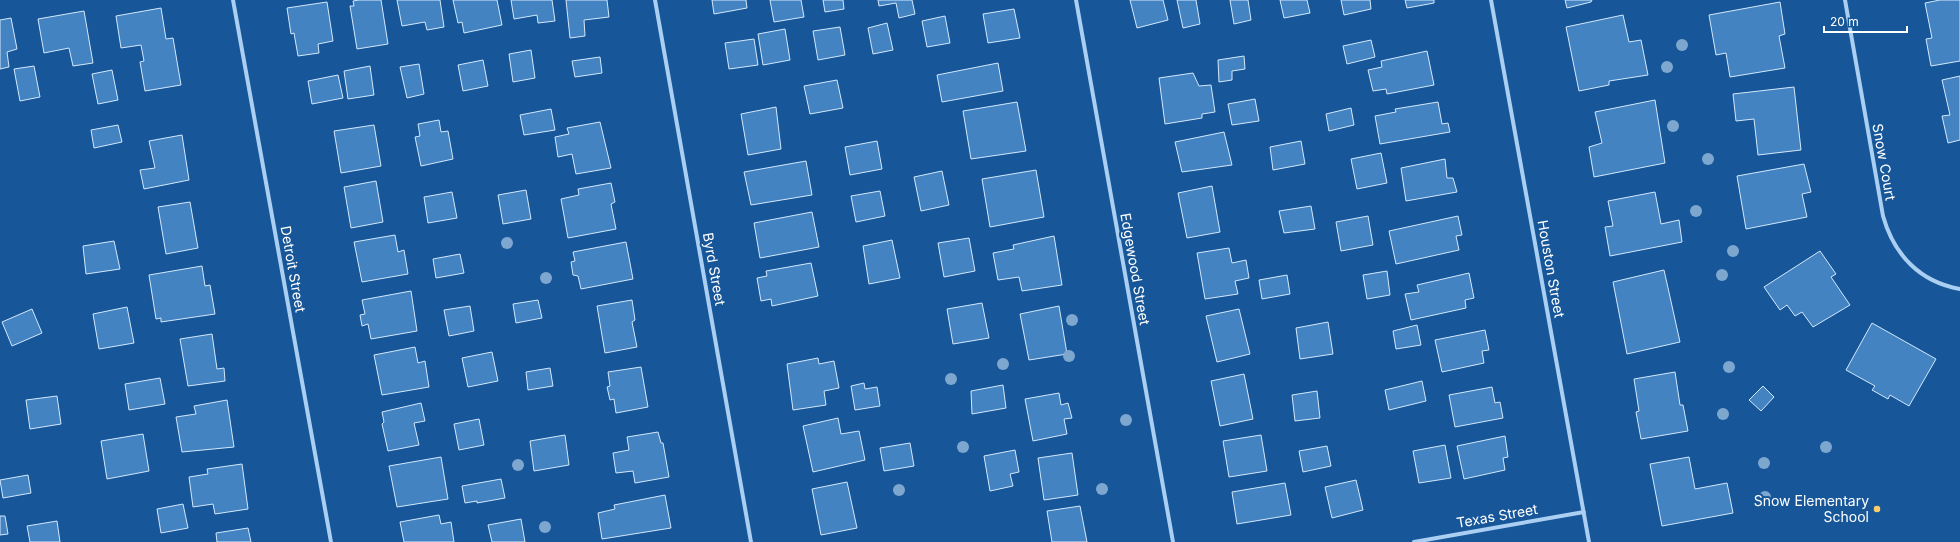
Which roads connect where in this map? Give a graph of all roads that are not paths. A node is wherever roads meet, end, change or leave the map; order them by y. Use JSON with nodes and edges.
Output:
{"nodes":[{"id":1,"x":233,"y":0,"type":"edge"},
{"id":2,"x":655,"y":0,"type":"edge"},
{"id":3,"x":1076,"y":0,"type":"edge"},
{"id":4,"x":1491,"y":0,"type":"edge"},
{"id":5,"x":1845,"y":0,"type":"edge"},
{"id":6,"x":1960,"y":289,"type":"edge"},
{"id":7,"x":1584,"y":512,"type":"junction"},
{"id":8,"x":331,"y":542,"type":"edge"},
{"id":9,"x":751,"y":542,"type":"edge"},
{"id":10,"x":1172,"y":542,"type":"edge"},
{"id":11,"x":1414,"y":542,"type":"edge"},
{"id":12,"x":1589,"y":542,"type":"edge"}],
"edges":[{"from":1,"to":8,"type":"street","name":"Detroit Street"},
{"from":2,"to":9,"type":"street","name":"Byrd Street"},
{"from":3,"to":10,"type":"street","name":"Edgewood Street"},
{"from":4,"to":7,"type":"street","name":"Houston Street"},
{"from":5,"to":6,"type":"street","name":"Snow Court"},
{"from":7,"to":11,"type":"street","name":"Texas Street"},
{"from":7,"to":12,"type":"street","name":"Houston Street"}]}
